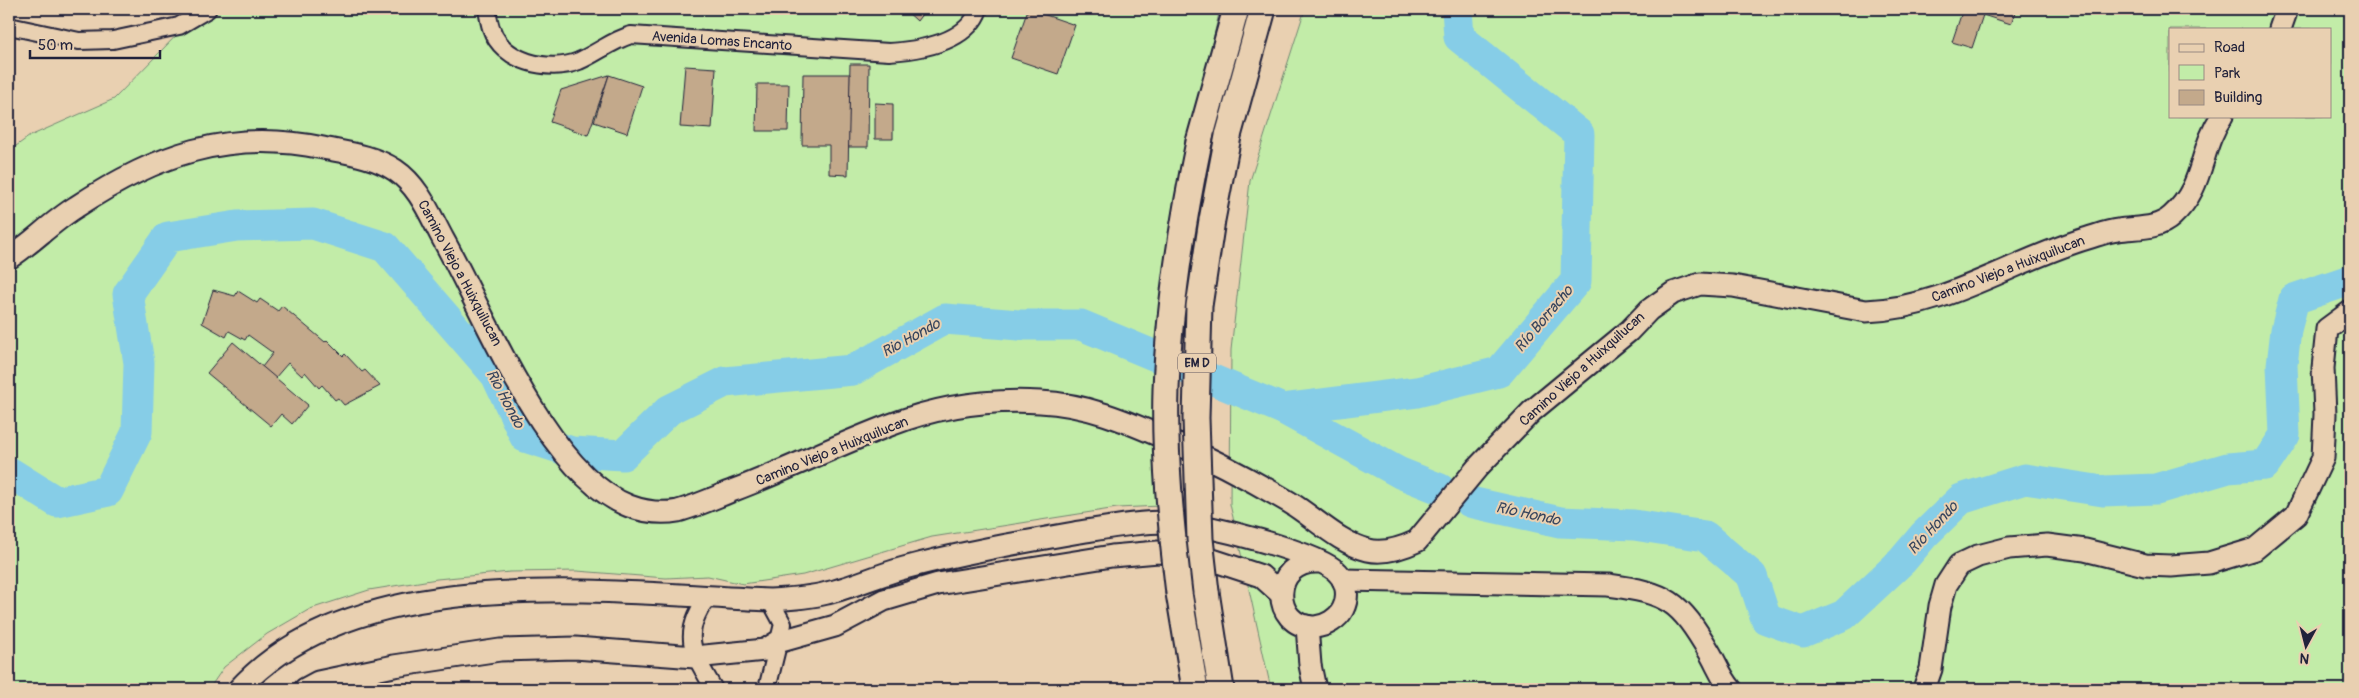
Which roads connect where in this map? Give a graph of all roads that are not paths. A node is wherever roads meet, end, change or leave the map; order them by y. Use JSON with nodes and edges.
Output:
{"nodes":[{"id":1,"x":208,"y":9,"type":"edge"},
{"id":2,"x":487,"y":9,"type":"edge"},
{"id":3,"x":979,"y":9,"type":"edge"},
{"id":4,"x":1236,"y":9,"type":"edge"},
{"id":5,"x":1262,"y":9,"type":"edge"},
{"id":6,"x":2287,"y":9,"type":"edge"},
{"id":7,"x":9,"y":26,"type":"edge"},
{"id":8,"x":2280,"y":28,"type":"edge"},
{"id":9,"x":2221,"y":118,"type":"edge"},
{"id":10,"x":9,"y":258,"type":"edge"},
{"id":11,"x":2350,"y":312,"type":"edge"},
{"id":12,"x":1319,"y":562,"type":"junction"},
{"id":13,"x":1343,"y":580,"type":"junction"},
{"id":14,"x":1281,"y":594,"type":"junction"},
{"id":15,"x":707,"y":598,"type":"junction"},
{"id":16,"x":770,"y":600,"type":"junction"},
{"id":17,"x":1308,"y":626,"type":"junction"},
{"id":18,"x":778,"y":642,"type":"junction"},
{"id":19,"x":695,"y":657,"type":"junction"},
{"id":20,"x":239,"y":689,"type":"edge"},
{"id":21,"x":305,"y":689,"type":"edge"},
{"id":22,"x":714,"y":689,"type":"edge"},
{"id":23,"x":767,"y":689,"type":"edge"},
{"id":24,"x":1195,"y":689,"type":"edge"},
{"id":25,"x":1220,"y":689,"type":"edge"},
{"id":26,"x":1315,"y":689,"type":"edge"},
{"id":27,"x":1731,"y":689,"type":"edge"},
{"id":28,"x":1924,"y":689,"type":"edge"}],
"edges":[{"from":1,"to":7,"type":"street"},
{"from":2,"to":3,"type":"street","name":"Avenida Lomas Encanto"},
{"from":4,"to":24,"type":"highway","number":"EM D","bridge":true},
{"from":5,"to":25,"type":"highway","number":"EM D","bridge":true},
{"from":6,"to":8,"type":"main road"},
{"from":9,"to":10,"type":"main road","name":"Camino Viejo a Huixquilucan"},
{"from":11,"to":28,"type":"main road"},
{"from":12,"to":13,"type":"main road"},
{"from":12,"to":14,"type":"main road"},
{"from":12,"to":16,"type":"main road"},
{"from":13,"to":17,"type":"main road"},
{"from":13,"to":27,"type":"main road"},
{"from":14,"to":17,"type":"main road"},
{"from":14,"to":18,"type":"main road"},
{"from":15,"to":16,"type":"main road"},
{"from":15,"to":19,"type":"street"},
{"from":15,"to":20,"type":"main road"},
{"from":16,"to":18,"type":"street"},
{"from":17,"to":26,"type":"main road"},
{"from":18,"to":19,"type":"main road"},
{"from":18,"to":23,"type":"street"},
{"from":19,"to":21,"type":"main road"},
{"from":19,"to":22,"type":"street"}]}
